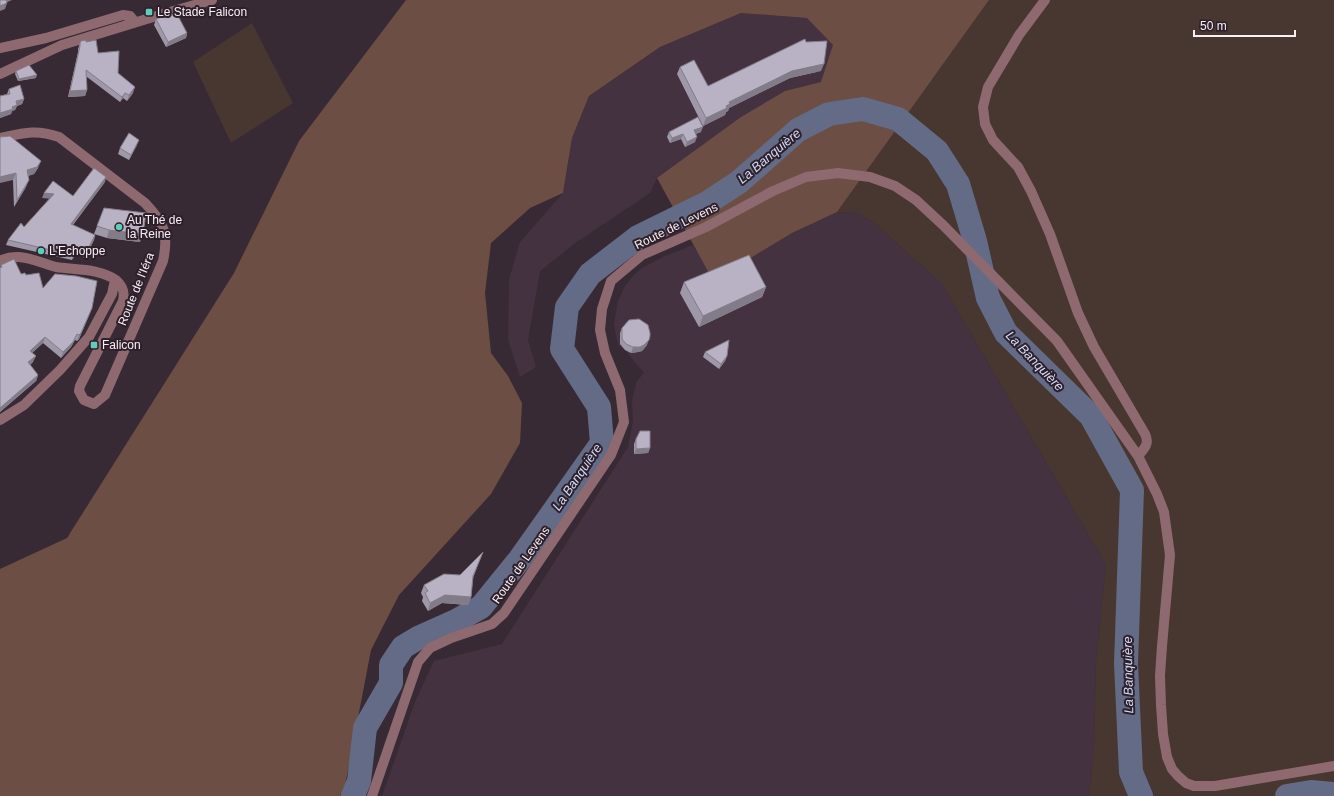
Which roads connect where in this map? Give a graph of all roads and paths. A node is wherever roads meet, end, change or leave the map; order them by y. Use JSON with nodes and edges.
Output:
{"nodes":[{"id":1,"x":212,"y":0,"type":"edge"},
{"id":2,"x":1045,"y":0,"type":"edge"},
{"id":3,"x":135,"y":22,"type":"junction"},
{"id":4,"x":0,"y":48,"type":"edge"},
{"id":5,"x":0,"y":74,"type":"edge"},
{"id":6,"x":0,"y":138,"type":"edge"},
{"id":7,"x":0,"y":261,"type":"edge"},
{"id":8,"x":115,"y":280,"type":"junction"},
{"id":9,"x":0,"y":420,"type":"edge"},
{"id":10,"x":1138,"y":456,"type":"junction"},
{"id":11,"x":1334,"y":766,"type":"edge"},
{"id":12,"x":372,"y":796,"type":"edge"}],
"edges":[{"from":1,"to":3,"type":"street"},
{"from":2,"to":10,"type":"street"},
{"from":3,"to":4,"type":"street"},
{"from":3,"to":5,"type":"street"},
{"from":6,"to":8,"type":"street","name":"Route de l'Iéra"},
{"from":7,"to":8,"type":"street"},
{"from":8,"to":9,"type":"street"},
{"from":10,"to":11,"type":"street","name":"Route de Levens"},
{"from":10,"to":12,"type":"street","name":"Route de Levens"}]}
